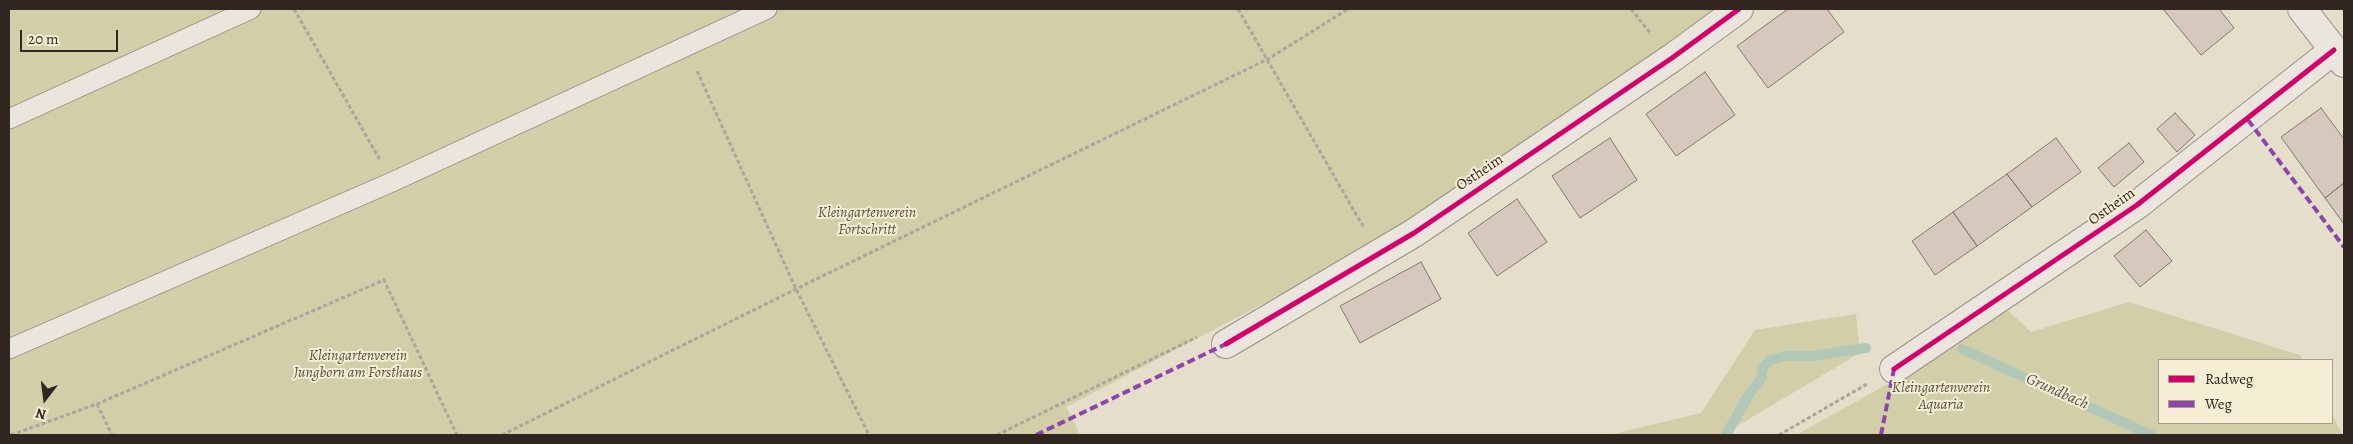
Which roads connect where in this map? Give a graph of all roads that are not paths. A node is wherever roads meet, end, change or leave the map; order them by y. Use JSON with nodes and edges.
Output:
{"nodes":[{"id":1,"x":251,"y":9,"type":"edge"},
{"id":2,"x":767,"y":9,"type":"edge"},
{"id":3,"x":1739,"y":9,"type":"edge"},
{"id":4,"x":2302,"y":9,"type":"edge"},
{"id":5,"x":2339,"y":57,"type":"edge"},
{"id":6,"x":9,"y":119,"type":"edge"},
{"id":7,"x":1226,"y":344,"type":"dead end"},
{"id":8,"x":9,"y":348,"type":"edge"},
{"id":9,"x":1894,"y":369,"type":"road end"}],
"edges":[{"from":1,"to":6,"type":"lane"},
{"from":2,"to":8,"type":"lane"},
{"from":3,"to":7,"type":"street","name":"Ostheim"},
{"from":4,"to":5,"type":"street","name":"Ostheim"},
{"from":5,"to":9,"type":"street","name":"Ostheim"}]}
